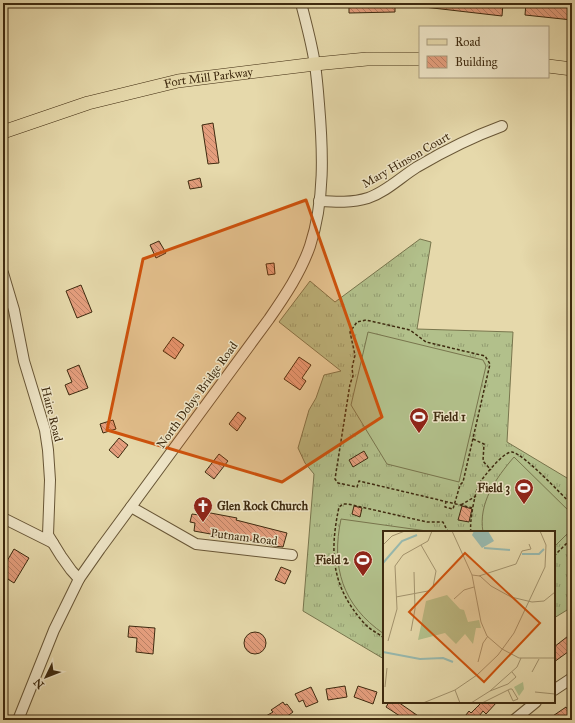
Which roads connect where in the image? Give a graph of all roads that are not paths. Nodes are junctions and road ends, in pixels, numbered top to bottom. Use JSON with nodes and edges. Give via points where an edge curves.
{"nodes":[{"id":1,"x":301,"y":3,"type":"edge"},
{"id":2,"x":419,"y":59,"type":"edge"},
{"id":3,"x":315,"y":64,"type":"junction"},
{"id":4,"x":549,"y":66,"type":"edge"},
{"id":5,"x":572,"y":68,"type":"edge"},
{"id":6,"x":502,"y":126,"type":"dead end"},
{"id":7,"x":3,"y":132,"type":"edge"},
{"id":8,"x":319,"y":201,"type":"junction"},
{"id":9,"x":3,"y":273,"type":"edge"},
{"id":10,"x":131,"y":507,"type":"junction"},
{"id":11,"x":3,"y":518,"type":"edge"},
{"id":12,"x":53,"y":543,"type":"junction"},
{"id":13,"x":292,"y":555,"type":"dead end"},
{"id":14,"x":79,"y":579,"type":"junction"},
{"id":15,"x":572,"y":678,"type":"edge"},
{"id":16,"x":555,"y":689,"type":"edge"},
{"id":17,"x":534,"y":703,"type":"edge"},
{"id":18,"x":18,"y":720,"type":"edge"},
{"id":19,"x":514,"y":720,"type":"edge"}],
"edges":[{"from":1,"to":3,"type":"street","name":"North Dobys Bridge Road"},
{"from":2,"to":3,"type":"main road","name":"Fort Mill Parkway"},
{"from":3,"to":7,"type":"main road","name":"Fort Mill Parkway","via":[[178,81],[88,103]]},
{"from":3,"to":8,"type":"street","name":"North Dobys Bridge Road","via":[[321,146]]},
{"from":4,"to":5,"type":"main road"},
{"from":6,"to":8,"type":"street","name":"Mary Hinson Court","via":[[467,140],[424,163],[376,195],[355,201]]},
{"from":8,"to":10,"type":"street","name":"North Dobys Bridge Road","via":[[310,245],[289,289]]},
{"from":9,"to":12,"type":"street","name":"Haire Road","via":[[14,310],[24,361],[45,430],[50,480],[48,535]]},
{"from":10,"to":13,"type":"street","name":"Putnam Road","via":[[196,544]]},
{"from":10,"to":14,"type":"street","name":"North Dobys Bridge Road"},
{"from":11,"to":12,"type":"street"},
{"from":12,"to":14,"type":"street","name":"Haire Road"},
{"from":14,"to":18,"type":"street","name":"North Dobys Bridge Road","via":[[54,630]]},
{"from":15,"to":16,"type":"street"},
{"from":17,"to":19,"type":"street"}]}
